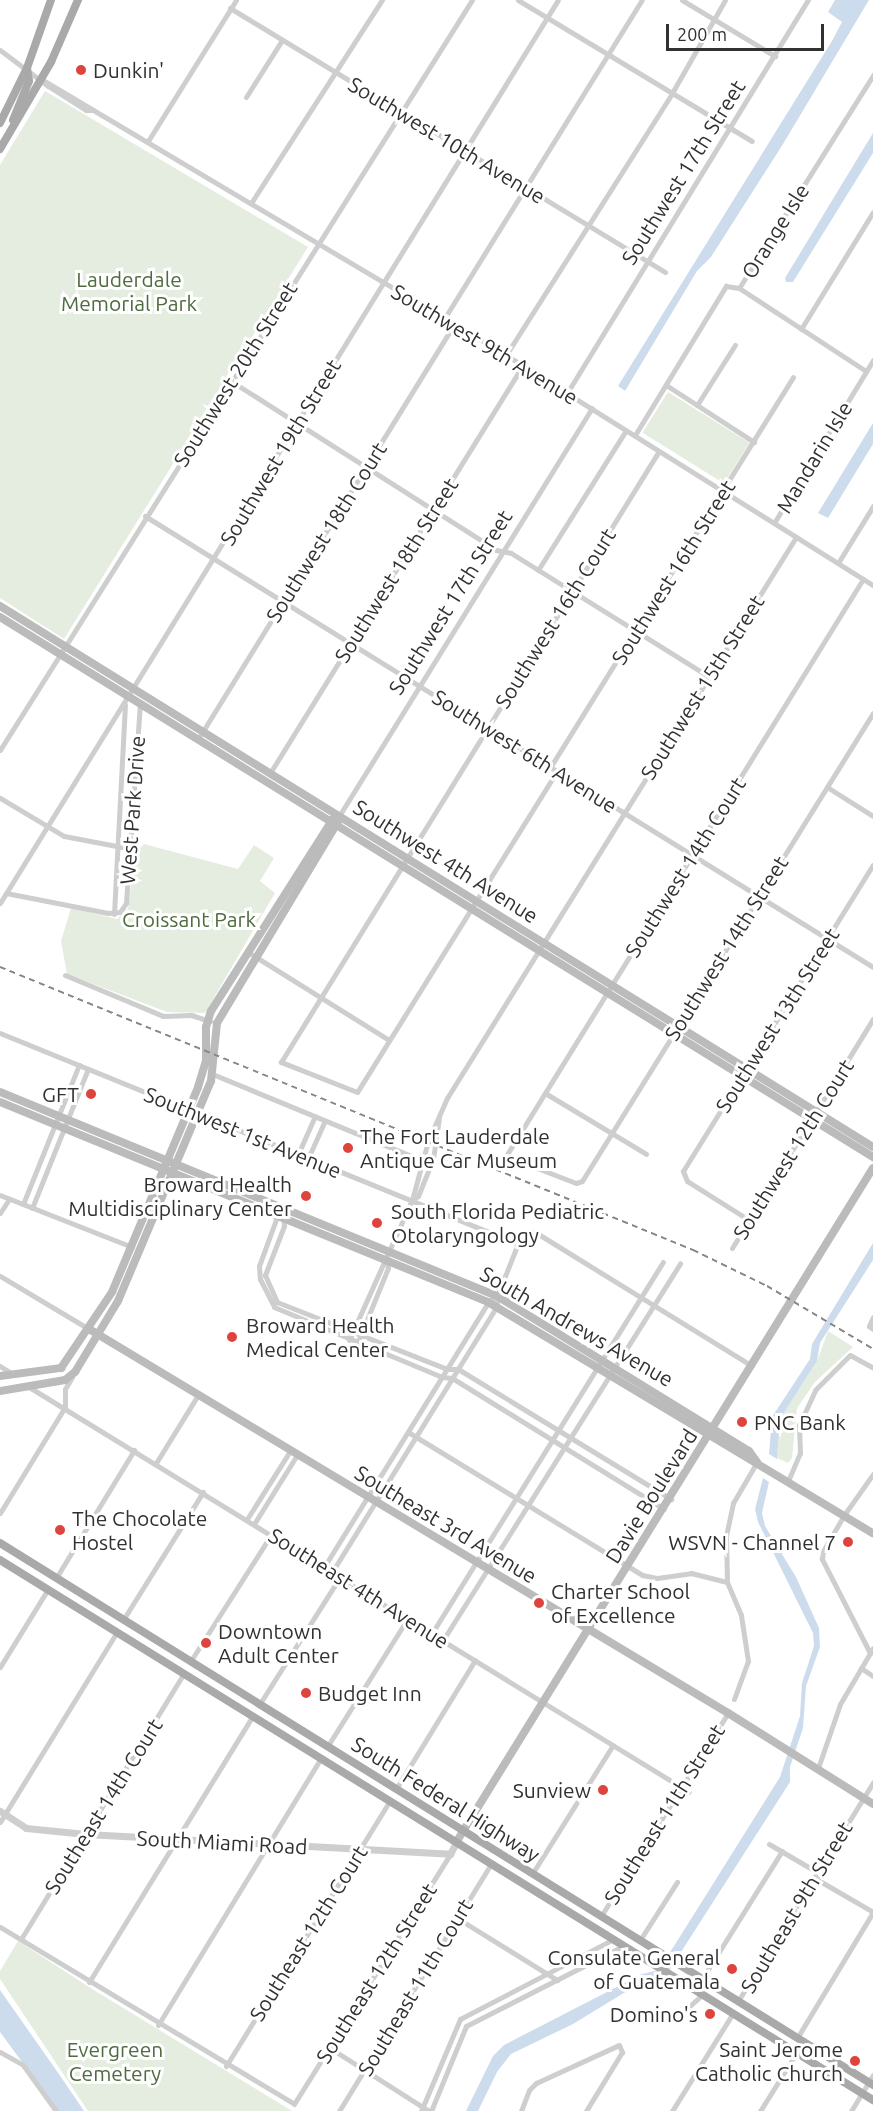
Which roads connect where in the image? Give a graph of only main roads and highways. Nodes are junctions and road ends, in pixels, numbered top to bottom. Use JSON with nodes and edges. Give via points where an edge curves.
{"nodes":[{"id":1,"x":51,"y":0,"type":"edge"},
{"id":2,"x":76,"y":3,"type":"edge"},
{"id":3,"x":27,"y":68,"type":"junction"},
{"id":4,"x":0,"y":123,"type":"edge"},
{"id":5,"x":12,"y":127,"type":"junction"},
{"id":6,"x":0,"y":149,"type":"edge"},
{"id":7,"x":0,"y":606,"type":"edge"},
{"id":8,"x":0,"y":616,"type":"edge"},
{"id":9,"x":63,"y":650,"type":"junction"},
{"id":10,"x":201,"y":735,"type":"junction"},
{"id":11,"x":339,"y":816,"type":"junction"},
{"id":12,"x":329,"y":821,"type":"junction"},
{"id":13,"x":338,"y":826,"type":"junction"},
{"id":14,"x":745,"y":1073,"type":"junction"},
{"id":15,"x":0,"y":1092,"type":"edge"},
{"id":16,"x":0,"y":1102,"type":"edge"},
{"id":17,"x":814,"y":1115,"type":"junction"},
{"id":18,"x":873,"y":1147,"type":"edge"},
{"id":19,"x":873,"y":1157,"type":"edge"},
{"id":20,"x":167,"y":1160,"type":"junction"},
{"id":21,"x":178,"y":1165,"type":"junction"},
{"id":22,"x":873,"y":1168,"type":"edge"},
{"id":23,"x":164,"y":1169,"type":"junction"},
{"id":24,"x":174,"y":1173,"type":"junction"},
{"id":25,"x":88,"y":1329,"type":"junction"},
{"id":26,"x":97,"y":1334,"type":"junction"},
{"id":27,"x":0,"y":1376,"type":"edge"},
{"id":28,"x":0,"y":1391,"type":"edge"},
{"id":29,"x":714,"y":1429,"type":"junction"},
{"id":30,"x":709,"y":1437,"type":"junction"},
{"id":31,"x":757,"y":1462,"type":"junction"},
{"id":32,"x":873,"y":1533,"type":"edge"},
{"id":33,"x":0,"y":1543,"type":"edge"},
{"id":34,"x":0,"y":1560,"type":"edge"},
{"id":35,"x":122,"y":1621,"type":"junction"},
{"id":36,"x":100,"y":1622,"type":"junction"},
{"id":37,"x":132,"y":1627,"type":"junction"},
{"id":38,"x":590,"y":1629,"type":"junction"},
{"id":39,"x":117,"y":1632,"type":"junction"},
{"id":40,"x":327,"y":1747,"type":"junction"},
{"id":41,"x":308,"y":1749,"type":"junction"},
{"id":42,"x":343,"y":1756,"type":"junction"},
{"id":43,"x":321,"y":1757,"type":"junction"},
{"id":44,"x":873,"y":1804,"type":"edge"},
{"id":45,"x":464,"y":1831,"type":"junction"},
{"id":46,"x":457,"y":1842,"type":"junction"},
{"id":47,"x":601,"y":1916,"type":"junction"},
{"id":48,"x":581,"y":1918,"type":"junction"},
{"id":49,"x":615,"y":1939,"type":"junction"},
{"id":50,"x":640,"y":1941,"type":"junction"},
{"id":51,"x":738,"y":2001,"type":"junction"},
{"id":52,"x":716,"y":2002,"type":"junction"},
{"id":53,"x":754,"y":2011,"type":"junction"},
{"id":54,"x":733,"y":2013,"type":"junction"},
{"id":55,"x":872,"y":2081,"type":"edge"},
{"id":56,"x":873,"y":2100,"type":"edge"}],
"edges":[{"from":1,"to":3,"type":"main road"},
{"from":2,"to":5,"type":"main road","via":[[41,79]]},
{"from":3,"to":4,"type":"main road"},
{"from":3,"to":5,"type":"main road","via":[[29,81],[13,114]]},
{"from":5,"to":6,"type":"main road"},
{"from":7,"to":9,"type":"main road","name":"Southwest 4th Avenue"},
{"from":8,"to":9,"type":"main road","name":"Southwest 4th Avenue"},
{"from":9,"to":10,"type":"main road","name":"Southwest 4th Avenue","via":[[134,689]]},
{"from":9,"to":10,"type":"main road","name":"Southwest 4th Avenue","via":[[127,699]]},
{"from":10,"to":11,"type":"main road","name":"Southwest 4th Avenue"},
{"from":10,"to":12,"type":"main road","name":"Southwest 4th Avenue"},
{"from":11,"to":12,"type":"main road"},
{"from":11,"to":13,"type":"main road","name":"Southwest 17th Street"},
{"from":11,"to":14,"type":"main road","name":"Southwest 4th Avenue","via":[[678,1025]]},
{"from":12,"to":13,"type":"main road","name":"Southwest 4th Avenue"},
{"from":12,"to":20,"type":"main road","via":[[208,1020],[203,1071]]},
{"from":13,"to":14,"type":"main road","name":"Southwest 4th Avenue","via":[[673,1034]]},
{"from":13,"to":21,"type":"main road","name":"Southwest 17th Street","via":[[217,1023],[213,1073]]},
{"from":14,"to":17,"type":"main road","name":"Southwest 4th Avenue"},
{"from":15,"to":20,"type":"main road","name":"South Andrews Avenue"},
{"from":16,"to":23,"type":"main road","name":"South Andrews Avenue"},
{"from":17,"to":18,"type":"main road","name":"Southwest 4th Avenue"},
{"from":17,"to":19,"type":"main road","name":"Southwest 4th Avenue"},
{"from":20,"to":21,"type":"main road","name":"South Andrews Avenue"},
{"from":20,"to":23,"type":"main road"},
{"from":21,"to":24,"type":"main road","name":"Southwest 17th Street"},
{"from":21,"to":29,"type":"main road","name":"South Andrews Avenue","via":[[497,1296]]},
{"from":22,"to":29,"type":"main road","name":"Davie Boulevard"},
{"from":23,"to":24,"type":"main road","name":"South Andrews Avenue"},
{"from":23,"to":25,"type":"main road","via":[[112,1292]]},
{"from":24,"to":26,"type":"main road","name":"Southwest 17th Street","via":[[127,1285]]},
{"from":24,"to":30,"type":"main road","name":"South Andrews Avenue","via":[[497,1306]]},
{"from":25,"to":26,"type":"main road","name":"Southeast 3rd Avenue"},
{"from":25,"to":27,"type":"main road","via":[[61,1368]]},
{"from":26,"to":28,"type":"main road","name":"Southwest 17th Street","via":[[75,1372],[59,1383]]},
{"from":26,"to":38,"type":"main road","name":"Southeast 3rd Avenue"},
{"from":29,"to":30,"type":"main road","name":"Davie Boulevard"},
{"from":29,"to":31,"type":"main road","name":"South Andrews Avenue","via":[[750,1451]]},
{"from":30,"to":31,"type":"main road","name":"South Andrews Avenue"},
{"from":30,"to":38,"type":"main road","name":"Davie Boulevard"},
{"from":31,"to":32,"type":"main road","name":"South Andrews Avenue"},
{"from":33,"to":35,"type":"main road","name":"South Federal Highway"},
{"from":34,"to":36,"type":"main road","name":"South Federal Highway"},
{"from":35,"to":36,"type":"main road"},
{"from":35,"to":37,"type":"main road","name":"South Federal Highway"},
{"from":36,"to":39,"type":"main road","name":"South Federal Highway"},
{"from":37,"to":39,"type":"main road"},
{"from":37,"to":40,"type":"main road","name":"South Federal Highway"},
{"from":38,"to":44,"type":"main road","name":"Southeast 3rd Avenue"},
{"from":38,"to":45,"type":"main road","name":"Davie Boulevard"},
{"from":39,"to":41,"type":"main road","name":"South Federal Highway"},
{"from":40,"to":41,"type":"main road"},
{"from":40,"to":42,"type":"main road","name":"South Federal Highway"},
{"from":41,"to":43,"type":"main road","name":"South Federal Highway"},
{"from":42,"to":43,"type":"main road"},
{"from":42,"to":45,"type":"main road","name":"South Federal Highway"},
{"from":43,"to":46,"type":"main road","name":"South Federal Highway"},
{"from":45,"to":46,"type":"main road","name":"Davie Boulevard"},
{"from":45,"to":47,"type":"main road","name":"South Federal Highway"},
{"from":46,"to":48,"type":"main road","name":"South Federal Highway"},
{"from":47,"to":48,"type":"main road"},
{"from":47,"to":50,"type":"main road","name":"South Federal Highway"},
{"from":48,"to":49,"type":"main road"},
{"from":49,"to":50,"type":"main road"},
{"from":49,"to":52,"type":"main road"},
{"from":50,"to":51,"type":"main road","name":"South Federal Highway"},
{"from":51,"to":52,"type":"main road"},
{"from":51,"to":53,"type":"main road","name":"South Federal Highway"},
{"from":52,"to":54,"type":"main road"},
{"from":53,"to":54,"type":"main road"},
{"from":53,"to":55,"type":"main road","name":"South Federal Highway"},
{"from":54,"to":56,"type":"main road"}]}
